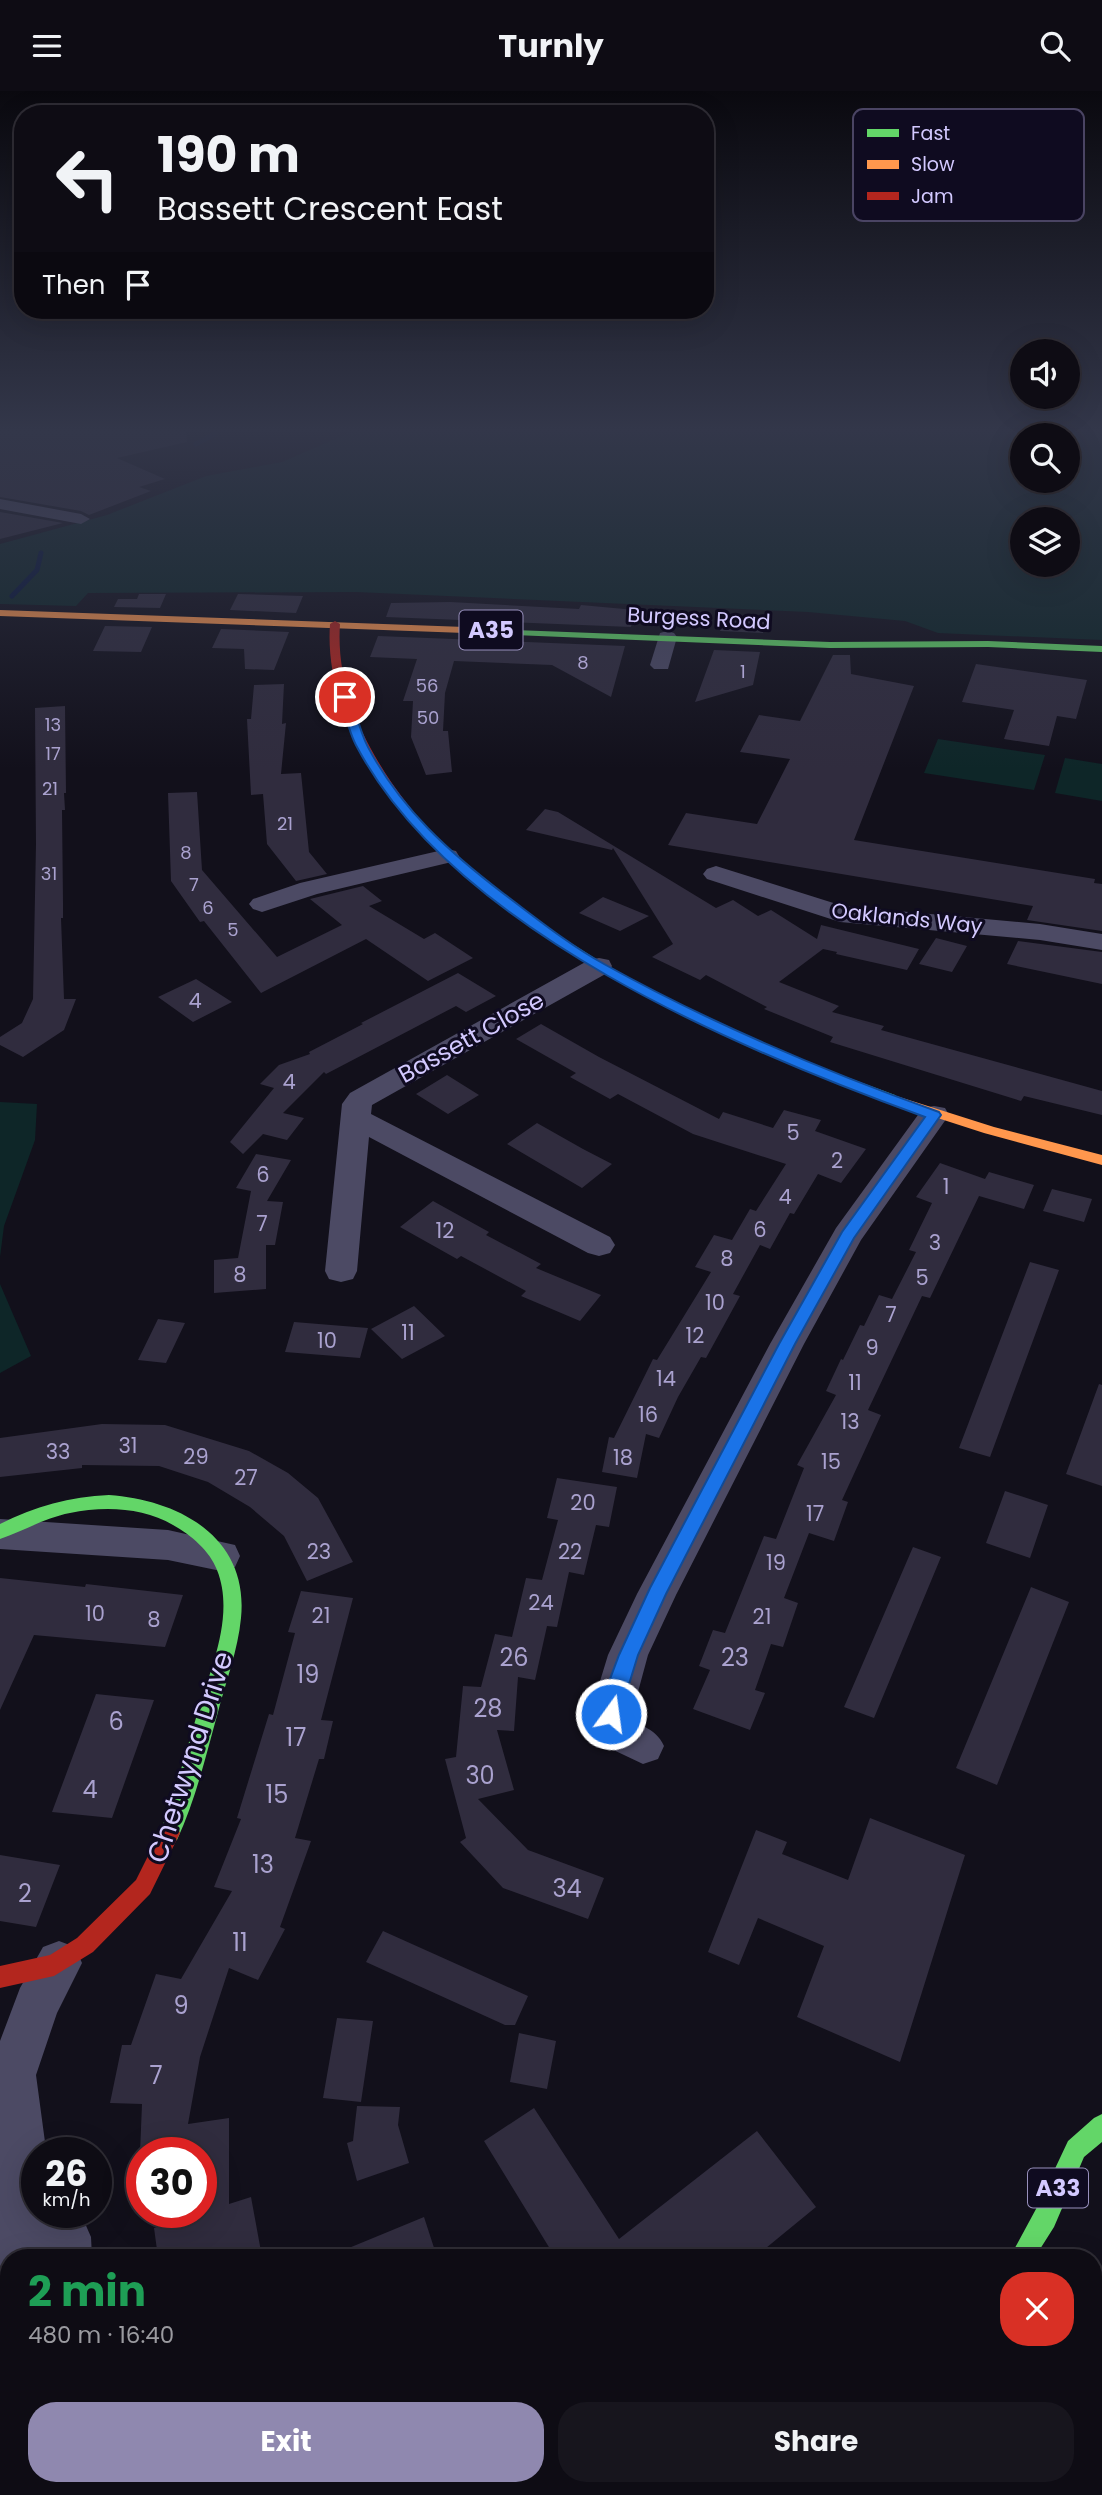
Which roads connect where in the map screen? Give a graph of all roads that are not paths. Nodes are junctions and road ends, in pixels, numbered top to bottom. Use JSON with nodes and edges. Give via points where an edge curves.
{"nodes":[{"id":1,"x":0,"y":613,"type":"edge"},
{"id":2,"x":335,"y":624,"type":"junction"},
{"id":3,"x":667,"y":637,"type":"junction"},
{"id":4,"x":1102,"y":649,"type":"edge"},
{"id":5,"x":661,"y":665,"type":"dead end"},
{"id":6,"x":447,"y":856,"type":"junction"},
{"id":7,"x":716,"y":874,"type":"dead end"},
{"id":8,"x":264,"y":907,"type":"dead end"},
{"id":9,"x":1102,"y":942,"type":"edge"},
{"id":10,"x":599,"y":966,"type":"junction"},
{"id":11,"x":934,"y":1115,"type":"junction"},
{"id":12,"x":356,"y":1118,"type":"junction"},
{"id":13,"x":1102,"y":1160,"type":"edge"},
{"id":14,"x":599,"y":1245,"type":"dead end"},
{"id":15,"x":341,"y":1271,"type":"dead end"},
{"id":16,"x":0,"y":1533,"type":"edge"},
{"id":17,"x":221,"y":1556,"type":"joint"},
{"id":18,"x":643,"y":1746,"type":"dead end"},
{"id":19,"x":60,"y":1963,"type":"junction"},
{"id":20,"x":0,"y":1977,"type":"edge"},
{"id":21,"x":6,"y":2067,"type":"edge"},
{"id":22,"x":1102,"y":2126,"type":"edge"},
{"id":23,"x":23,"y":2137,"type":"edge"},
{"id":24,"x":21,"y":2228,"type":"edge"},
{"id":25,"x":61,"y":2228,"type":"edge"},
{"id":26,"x":19,"y":2249,"type":"edge"},
{"id":27,"x":66,"y":2249,"type":"edge"},
{"id":28,"x":1027,"y":2249,"type":"edge"}],
"edges":[{"from":1,"to":2,"type":"street","name":"Burgess Road","number":"A35"},
{"from":2,"to":3,"type":"street","name":"Burgess Road","number":"A35"},
{"from":2,"to":6,"type":"street","via":[[338,673],[361,746],[401,805]]},
{"from":3,"to":4,"type":"street","name":"Burgess Road","number":"A35","via":[[830,645],[956,643]]},
{"from":3,"to":5,"type":"street"},
{"from":6,"to":8,"type":"street","via":[[309,888]]},
{"from":6,"to":10,"type":"street","via":[[507,905]]},
{"from":7,"to":9,"type":"street","name":"Oaklands Way","via":[[840,914]]},
{"from":10,"to":11,"type":"street","via":[[753,1043]]},
{"from":10,"to":12,"type":"street","name":"Bassett Close","via":[[366,1094],[357,1104]]},
{"from":11,"to":13,"type":"street"},
{"from":11,"to":18,"type":"street","via":[[847,1235],[640,1630],[611,1714],[621,1733]]},
{"from":12,"to":14,"type":"street"},
{"from":12,"to":15,"type":"street","name":"Bassett Close"},
{"from":16,"to":17,"type":"street","name":"Chetwynd Drive","via":[[168,1545]]},
{"from":17,"to":19,"type":"street","name":"Chetwynd Drive","via":[[234,1600],[232,1626],[161,1857],[142,1888],[84,1947]]},
{"from":19,"to":20,"type":"street","name":"Chetwynd Drive"},
{"from":19,"to":21,"type":"street","name":"Chetwynd Drive"},
{"from":21,"to":23,"type":"street","name":"Chetwynd Drive"},
{"from":22,"to":28,"type":"street","number":"A33","via":[[1076,2149]]},
{"from":24,"to":26,"type":"street","name":"Chetwynd Drive"},
{"from":25,"to":27,"type":"street"}]}
